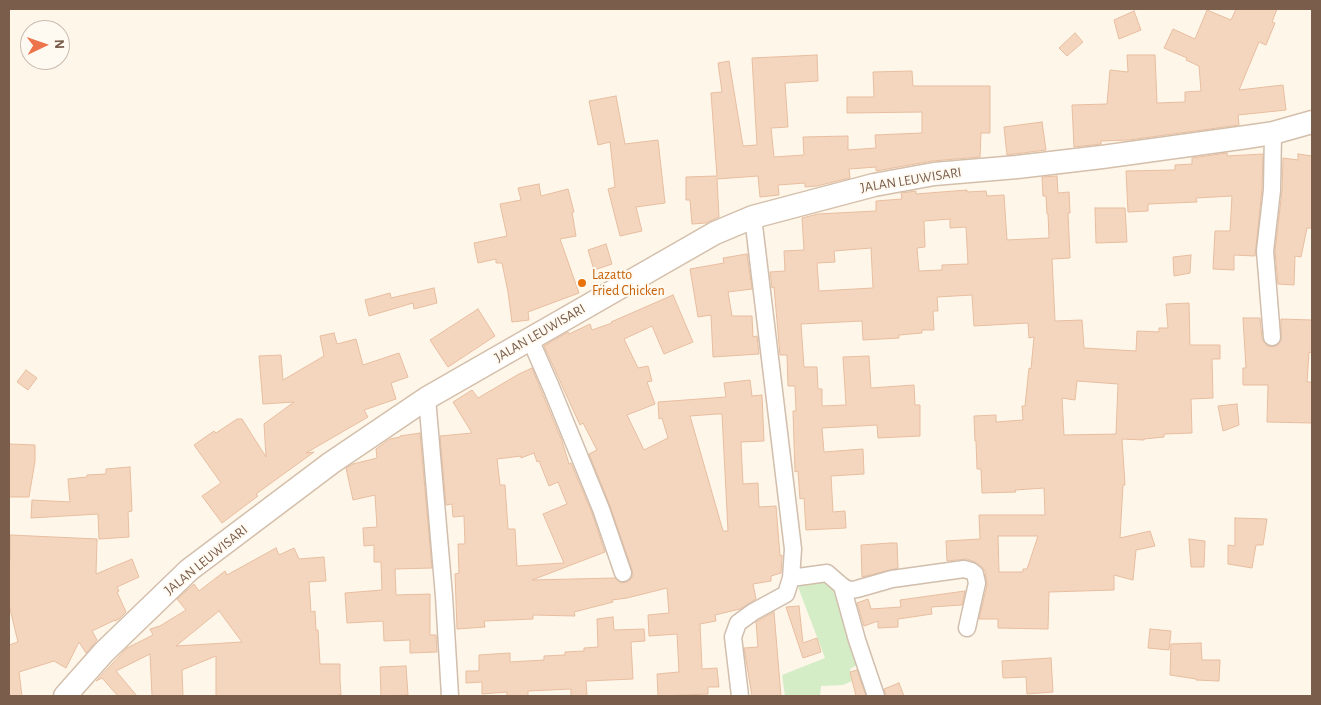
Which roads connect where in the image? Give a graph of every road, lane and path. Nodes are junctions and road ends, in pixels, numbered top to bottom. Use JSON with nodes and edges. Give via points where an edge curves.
{"nodes":[{"id":1,"x":1312,"y":122,"type":"edge"},
{"id":2,"x":1273,"y":133,"type":"junction"},
{"id":3,"x":753,"y":217,"type":"junction"},
{"id":4,"x":1272,"y":337,"type":"dead end"},
{"id":5,"x":530,"y":339,"type":"junction"},
{"id":6,"x":427,"y":398,"type":"junction"},
{"id":7,"x":623,"y":573,"type":"dead end"},
{"id":8,"x":791,"y":578,"type":"junction"},
{"id":9,"x":842,"y":586,"type":"junction"},
{"id":10,"x":967,"y":628,"type":"dead end"},
{"id":11,"x":65,"y":696,"type":"edge"},
{"id":12,"x":450,"y":696,"type":"edge"},
{"id":13,"x":740,"y":696,"type":"edge"},
{"id":14,"x":876,"y":696,"type":"edge"}],
"edges":[{"from":1,"to":2,"type":"main road","name":"JALAN LEUWISARI"},
{"from":2,"to":3,"type":"main road","name":"JALAN LEUWISARI","via":[[1102,157],[934,174],[874,185]]},
{"from":2,"to":4,"type":"street","via":[[1272,190],[1265,251]]},
{"from":3,"to":5,"type":"main road","name":"JALAN LEUWISARI","via":[[715,233]]},
{"from":3,"to":8,"type":"street","via":[[793,549]]},
{"from":5,"to":6,"type":"main road","name":"JALAN LEUWISARI"},
{"from":5,"to":7,"type":"street","via":[[601,509]]},
{"from":6,"to":11,"type":"main road","name":"JALAN LEUWISARI","via":[[331,463],[189,570],[104,652]]},
{"from":6,"to":12,"type":"street"},
{"from":8,"to":9,"type":"street","via":[[827,573]]},
{"from":8,"to":13,"type":"street","via":[[786,594],[738,623],[734,638]]},
{"from":9,"to":10,"type":"street","via":[[857,590],[892,578],[964,569],[971,571],[977,583]]},
{"from":9,"to":14,"type":"street"}]}
